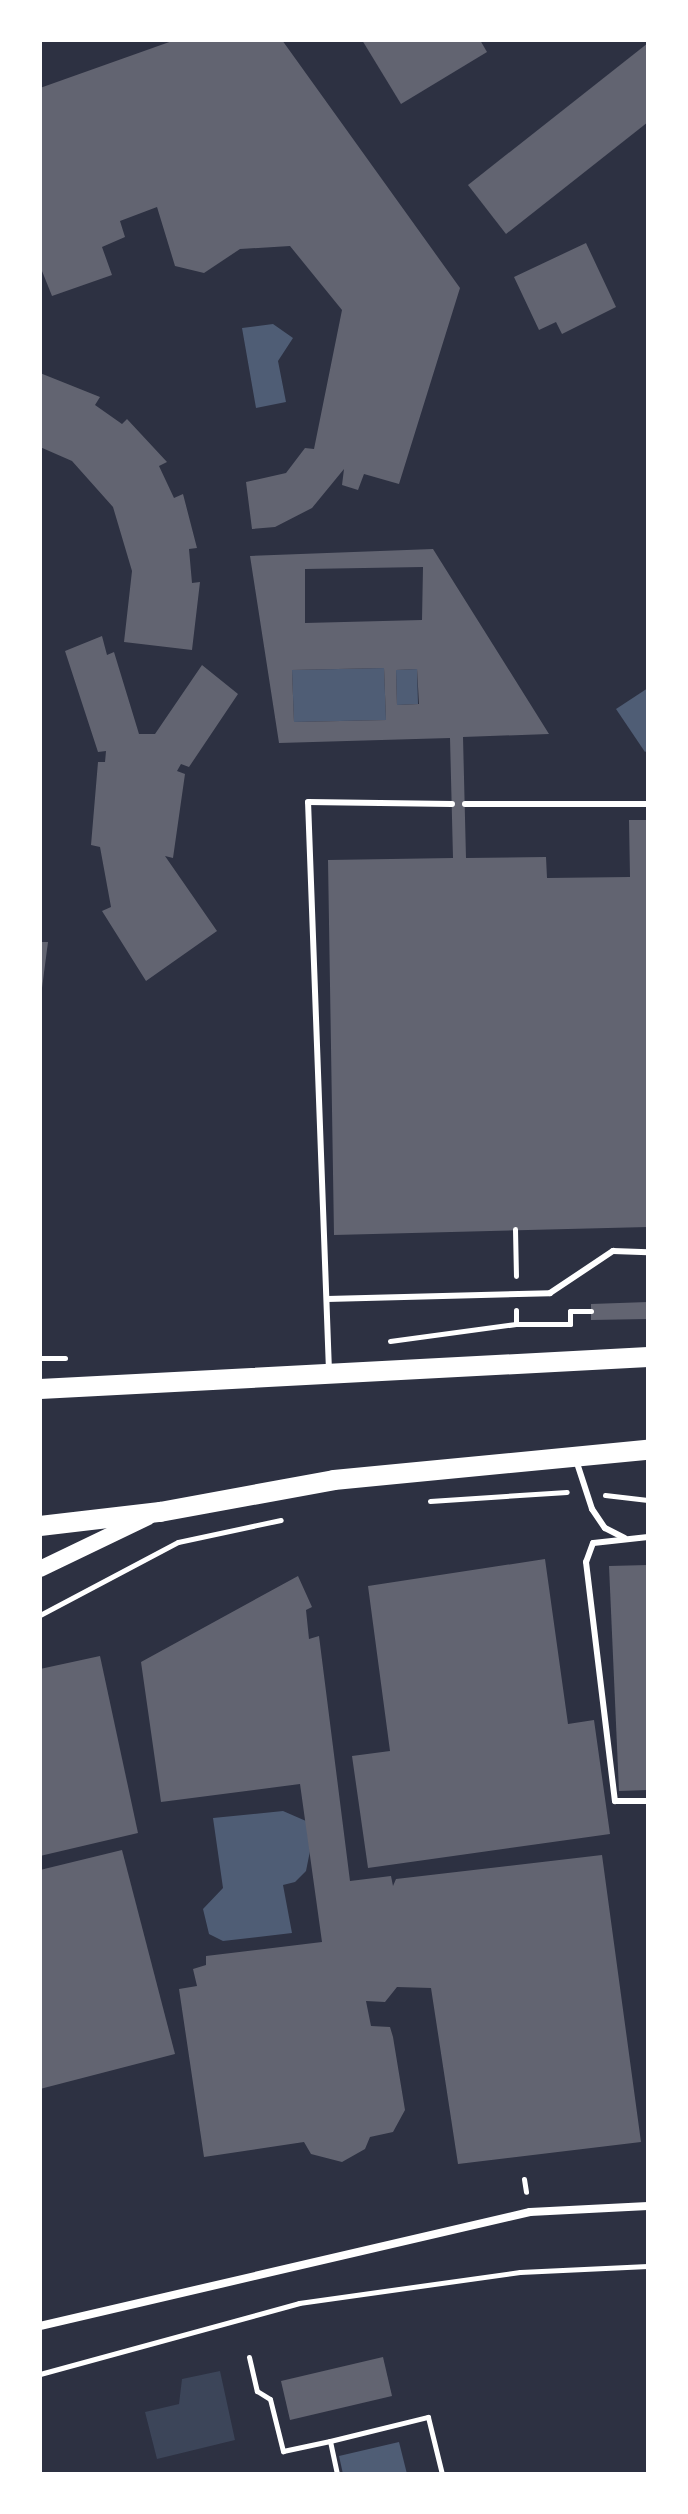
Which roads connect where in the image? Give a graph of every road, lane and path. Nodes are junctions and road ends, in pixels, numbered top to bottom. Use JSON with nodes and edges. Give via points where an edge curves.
{"nodes":[{"id":1,"x":452,"y":804,"type":"dead end"},
{"id":2,"x":465,"y":804,"type":"dead end"},
{"id":3,"x":648,"y":804,"type":"edge"},
{"id":4,"x":648,"y":1252,"type":"edge"},
{"id":5,"x":327,"y":1299,"type":"junction"},
{"id":6,"x":516,"y":1324,"type":"dead end"},
{"id":7,"x":376,"y":1343,"type":"dead end"},
{"id":8,"x":648,"y":1357,"type":"edge"},
{"id":9,"x":329,"y":1374,"type":"junction"},
{"id":10,"x":40,"y":1389,"type":"edge"},
{"id":11,"x":648,"y":1450,"type":"edge"},
{"id":12,"x":574,"y":1454,"type":"junction"},
{"id":13,"x":550,"y":1492,"type":"dead end"},
{"id":14,"x":414,"y":1502,"type":"dead end"},
{"id":15,"x":160,"y":1512,"type":"junction"},
{"id":16,"x":294,"y":1517,"type":"dead end"},
{"id":17,"x":40,"y":1526,"type":"edge"},
{"id":18,"x":648,"y":1537,"type":"edge"},
{"id":19,"x":625,"y":1538,"type":"junction"},
{"id":20,"x":40,"y":1569,"type":"edge"},
{"id":21,"x":40,"y":1615,"type":"edge"},
{"id":22,"x":648,"y":1801,"type":"edge"},
{"id":23,"x":648,"y":2206,"type":"edge"},
{"id":24,"x":648,"y":2266,"type":"edge"},
{"id":25,"x":40,"y":2326,"type":"edge"},
{"id":26,"x":249,"y":2357,"type":"dead end"},
{"id":27,"x":40,"y":2374,"type":"edge"},
{"id":28,"x":330,"y":2441,"type":"junction"},
{"id":29,"x":337,"y":2474,"type":"edge"},
{"id":30,"x":442,"y":2474,"type":"edge"}],
"edges":[{"from":1,"to":5,"type":"lane","via":[[308,802]]},
{"from":2,"to":3,"type":"lane"},
{"from":4,"to":5,"type":"lane","via":[[613,1251],[550,1293]]},
{"from":5,"to":9,"type":"lane"},
{"from":6,"to":7,"type":"path"},
{"from":8,"to":9,"type":"main road"},
{"from":9,"to":10,"type":"main road"},
{"from":11,"to":12,"type":"main road"},
{"from":12,"to":15,"type":"main road","via":[[334,1480]]},
{"from":12,"to":19,"type":"lane","via":[[592,1509],[605,1528]]},
{"from":13,"to":14,"type":"path"},
{"from":15,"to":17,"type":"main road"},
{"from":15,"to":20,"type":"main road"},
{"from":16,"to":21,"type":"path","via":[[178,1542]]},
{"from":18,"to":19,"type":"lane"},
{"from":19,"to":22,"type":"lane","via":[[593,1543],[586,1562],[615,1801]]},
{"from":23,"to":25,"type":"street","via":[[530,2212]]},
{"from":24,"to":27,"type":"path","via":[[520,2272],[326,2298]]},
{"from":26,"to":28,"type":"path","via":[[257,2391],[270,2399],[283,2451]]},
{"from":28,"to":29,"type":"path"},
{"from":28,"to":30,"type":"path","via":[[428,2417]]}]}
